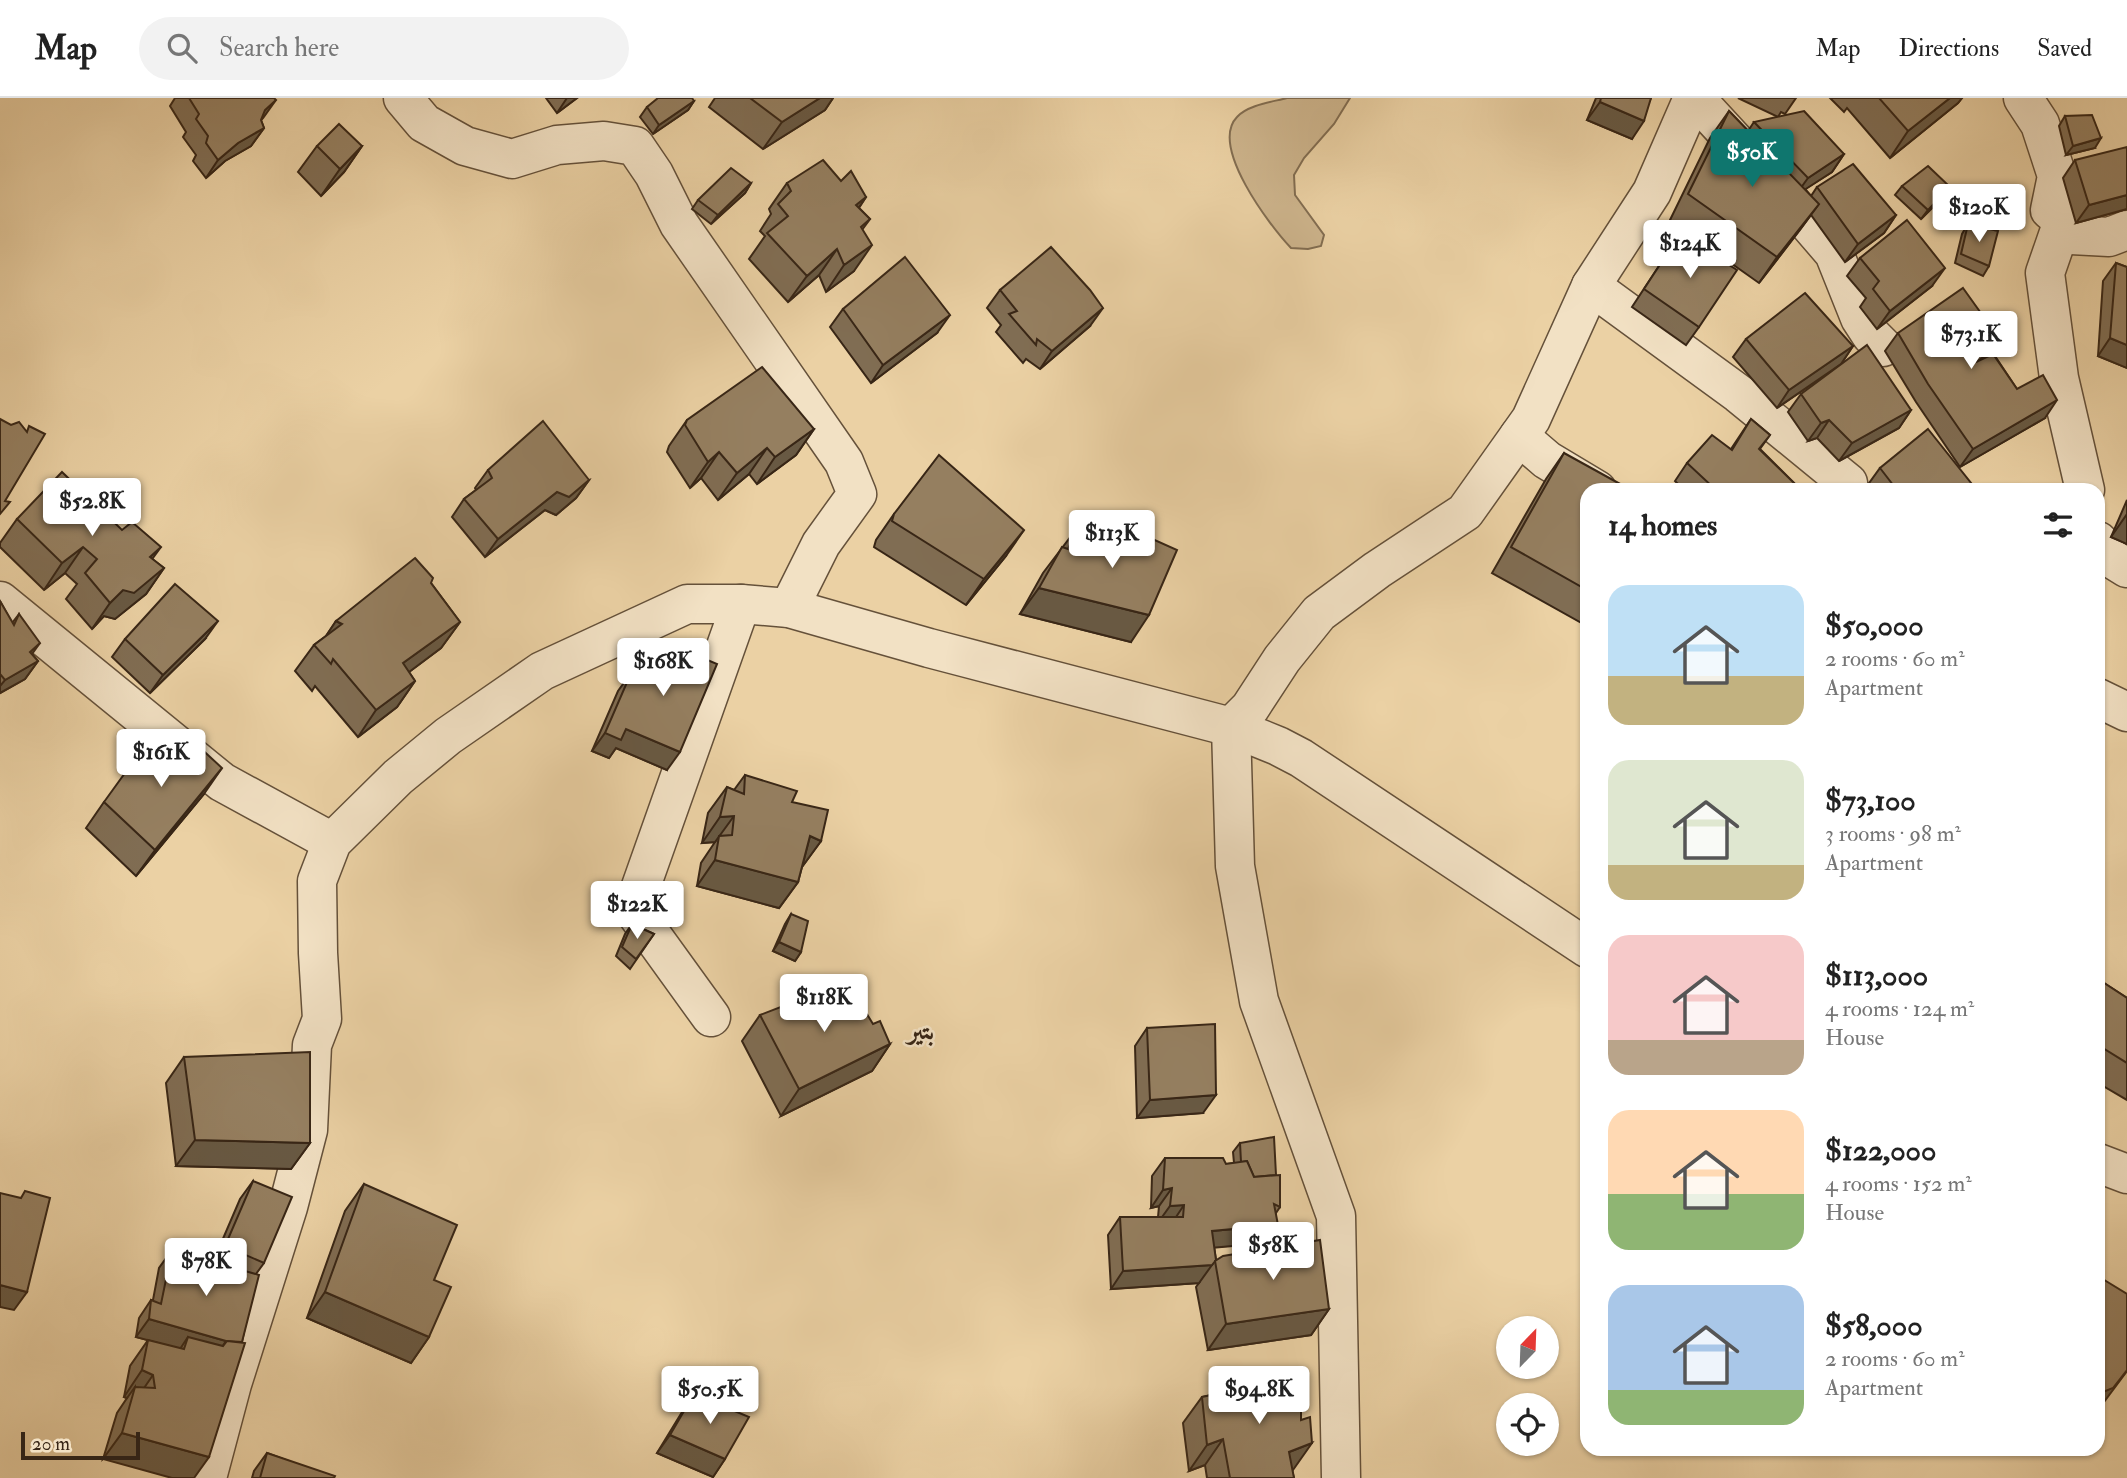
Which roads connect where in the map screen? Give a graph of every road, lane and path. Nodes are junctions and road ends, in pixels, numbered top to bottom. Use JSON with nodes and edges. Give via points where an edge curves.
{"nodes":[{"id":1,"x":403,"y":98,"type":"edge"},
{"id":2,"x":2023,"y":98,"type":"edge"},
{"id":3,"x":1700,"y":105,"type":"edge"},
{"id":4,"x":2063,"y":221,"type":"junction"},
{"id":5,"x":2127,"y":230,"type":"edge"},
{"id":6,"x":1602,"y":294,"type":"junction"},
{"id":7,"x":1883,"y":348,"type":"dead end"},
{"id":8,"x":1533,"y":448,"type":"junction"},
{"id":9,"x":1848,"y":482,"type":"dead end"},
{"id":10,"x":1586,"y":483,"type":"edge"},
{"id":11,"x":2083,"y":483,"type":"edge"},
{"id":12,"x":2105,"y":553,"type":"edge"},
{"id":13,"x":2127,"y":568,"type":"edge"},
{"id":14,"x":0,"y":601,"type":"edge"},
{"id":15,"x":741,"y":604,"type":"junction"},
{"id":16,"x":789,"y":608,"type":"junction"},
{"id":17,"x":2105,"y":701,"type":"edge"},
{"id":18,"x":2127,"y":712,"type":"edge"},
{"id":19,"x":1231,"y":727,"type":"junction"},
{"id":20,"x":332,"y":842,"type":"junction"},
{"id":21,"x":1580,"y":943,"type":"edge"},
{"id":22,"x":711,"y":1017,"type":"dead end"},
{"id":23,"x":2105,"y":1166,"type":"edge"},
{"id":24,"x":2127,"y":1174,"type":"edge"},
{"id":25,"x":207,"y":1478,"type":"edge"},
{"id":26,"x":1341,"y":1478,"type":"edge"}],
"edges":[{"from":1,"to":16,"type":"street","via":[[424,122],[465,146],[512,159],[557,145],[604,141],[635,146],[679,224],[844,462],[857,494],[821,544]]},
{"from":2,"to":4,"type":"street","via":[[2040,124],[2057,176],[2050,210]]},
{"from":3,"to":6,"type":"street"},
{"from":3,"to":7,"type":"street","via":[[1834,253],[1860,318]]},
{"from":4,"to":5,"type":"street","via":[[2071,235],[2109,237]]},
{"from":4,"to":11,"type":"street","via":[[2045,273],[2059,378]]},
{"from":6,"to":8,"type":"street","via":[[1531,419]]},
{"from":6,"to":9,"type":"street","via":[[1740,394]]},
{"from":8,"to":10,"type":"street"},
{"from":8,"to":19,"type":"street","via":[[1465,512],[1319,613],[1250,709]]},
{"from":12,"to":13,"type":"street"},
{"from":14,"to":20,"type":"street","via":[[222,782]]},
{"from":15,"to":16,"type":"street"},
{"from":15,"to":20,"type":"street","via":[[687,604],[542,671],[398,776]]},
{"from":15,"to":22,"type":"street","via":[[633,909]]},
{"from":16,"to":19,"type":"street"},
{"from":17,"to":18,"type":"street"},
{"from":19,"to":21,"type":"street","via":[[1301,758]]},
{"from":19,"to":26,"type":"street","via":[[1235,866],[1258,1001],[1336,1216]]},
{"from":20,"to":25,"type":"street","via":[[317,881],[322,1019],[312,1045],[308,1130]]},
{"from":23,"to":24,"type":"street"}]}
